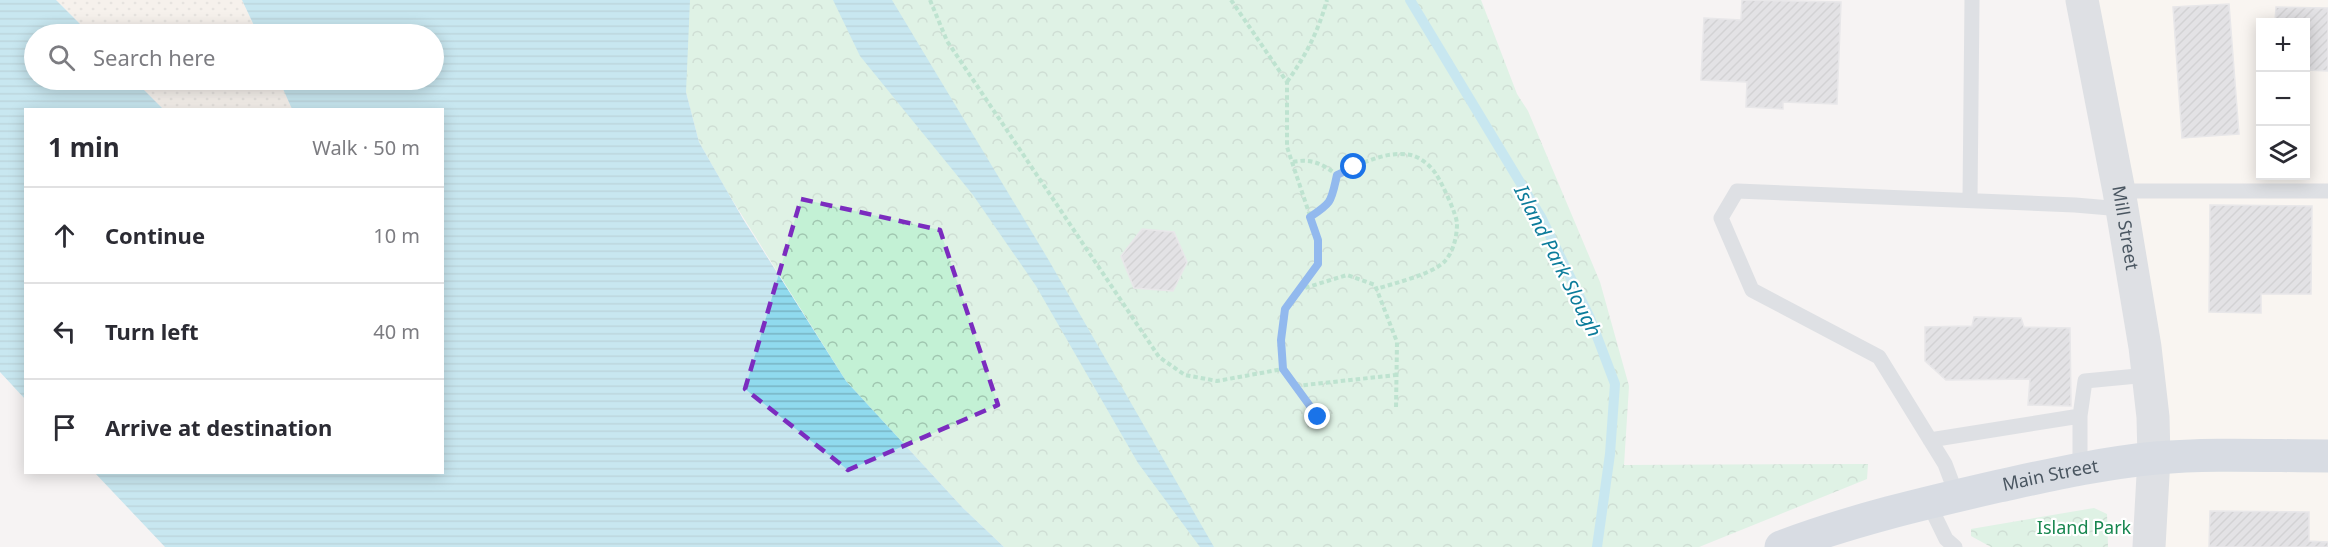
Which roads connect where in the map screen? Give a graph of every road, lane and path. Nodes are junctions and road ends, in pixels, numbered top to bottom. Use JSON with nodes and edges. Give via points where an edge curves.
{"nodes":[{"id":1,"x":930,"y":0,"type":"edge"},
{"id":2,"x":1231,"y":0,"type":"edge"},
{"id":3,"x":1327,"y":0,"type":"edge"},
{"id":4,"x":1972,"y":0,"type":"edge"},
{"id":5,"x":2082,"y":0,"type":"edge"},
{"id":6,"x":1287,"y":82,"type":"junction"},
{"id":7,"x":1293,"y":162,"type":"junction"},
{"id":8,"x":1337,"y":175,"type":"junction"},
{"id":9,"x":2328,"y":191,"type":"edge"},
{"id":10,"x":1970,"y":200,"type":"junction"},
{"id":11,"x":2121,"y":200,"type":"junction"},
{"id":12,"x":1310,"y":217,"type":"junction"},
{"id":13,"x":1376,"y":289,"type":"junction"},
{"id":14,"x":1298,"y":290,"type":"junction"},
{"id":15,"x":1283,"y":369,"type":"junction"},
{"id":16,"x":1396,"y":375,"type":"junction"},
{"id":17,"x":2148,"y":375,"type":"junction"},
{"id":18,"x":1296,"y":386,"type":"junction"},
{"id":19,"x":1396,"y":409,"type":"dead end"},
{"id":20,"x":2080,"y":416,"type":"junction"},
{"id":21,"x":1318,"y":417,"type":"dead end"},
{"id":22,"x":1930,"y":440,"type":"junction"},
{"id":23,"x":2328,"y":456,"type":"edge"},
{"id":24,"x":2154,"y":458,"type":"junction"},
{"id":25,"x":2080,"y":470,"type":"junction"},
{"id":26,"x":1943,"y":499,"type":"junction"},
{"id":27,"x":1781,"y":547,"type":"edge"},
{"id":28,"x":1955,"y":547,"type":"edge"},
{"id":29,"x":2149,"y":547,"type":"edge"}],
"edges":[{"from":1,"to":15,"type":"path","via":[[946,41],[1160,357],[1185,375],[1217,381]]},
{"from":2,"to":6,"type":"path"},
{"from":3,"to":6,"type":"path","via":[[1319,28]]},
{"from":4,"to":10,"type":"lane"},
{"from":5,"to":11,"type":"street","name":"Mill Street"},
{"from":6,"to":7,"type":"path","via":[[1287,147]]},
{"from":7,"to":8,"type":"path","via":[[1315,161]]},
{"from":7,"to":12,"type":"path"},
{"from":8,"to":12,"type":"path","via":[[1329,203]]},
{"from":8,"to":13,"type":"path","via":[[1377,158],[1412,155],[1436,174],[1457,222],[1454,246],[1446,261],[1437,268]]},
{"from":9,"to":11,"type":"lane"},
{"from":10,"to":11,"type":"lane","via":[[2075,205]]},
{"from":10,"to":22,"type":"lane","via":[[1737,191],[1720,218],[1752,290],[1879,357]]},
{"from":11,"to":17,"type":"street","name":"Mill Street"},
{"from":12,"to":14,"type":"path","via":[[1318,240],[1318,264]]},
{"from":13,"to":14,"type":"path","via":[[1347,275]]},
{"from":13,"to":16,"type":"path","via":[[1398,342]]},
{"from":14,"to":15,"type":"path","via":[[1285,309]]},
{"from":15,"to":18,"type":"path"},
{"from":16,"to":18,"type":"path"},
{"from":16,"to":19,"type":"path"},
{"from":17,"to":20,"type":"lane","via":[[2085,381]]},
{"from":17,"to":24,"type":"street","name":"Mill Street"},
{"from":18,"to":21,"type":"path"},
{"from":20,"to":22,"type":"lane"},
{"from":20,"to":25,"type":"lane"},
{"from":22,"to":26,"type":"lane","via":[[1945,464]]},
{"from":23,"to":24,"type":"main road","name":"Main Street"},
{"from":24,"to":25,"type":"main road","name":"Main Street"},
{"from":24,"to":29,"type":"street","name":"Mill Street"},
{"from":25,"to":26,"type":"main road","name":"Main Street"},
{"from":26,"to":27,"type":"main road","name":"Main Street","via":[[1823,531]]},
{"from":26,"to":28,"type":"lane","via":[[1946,539]]}]}
